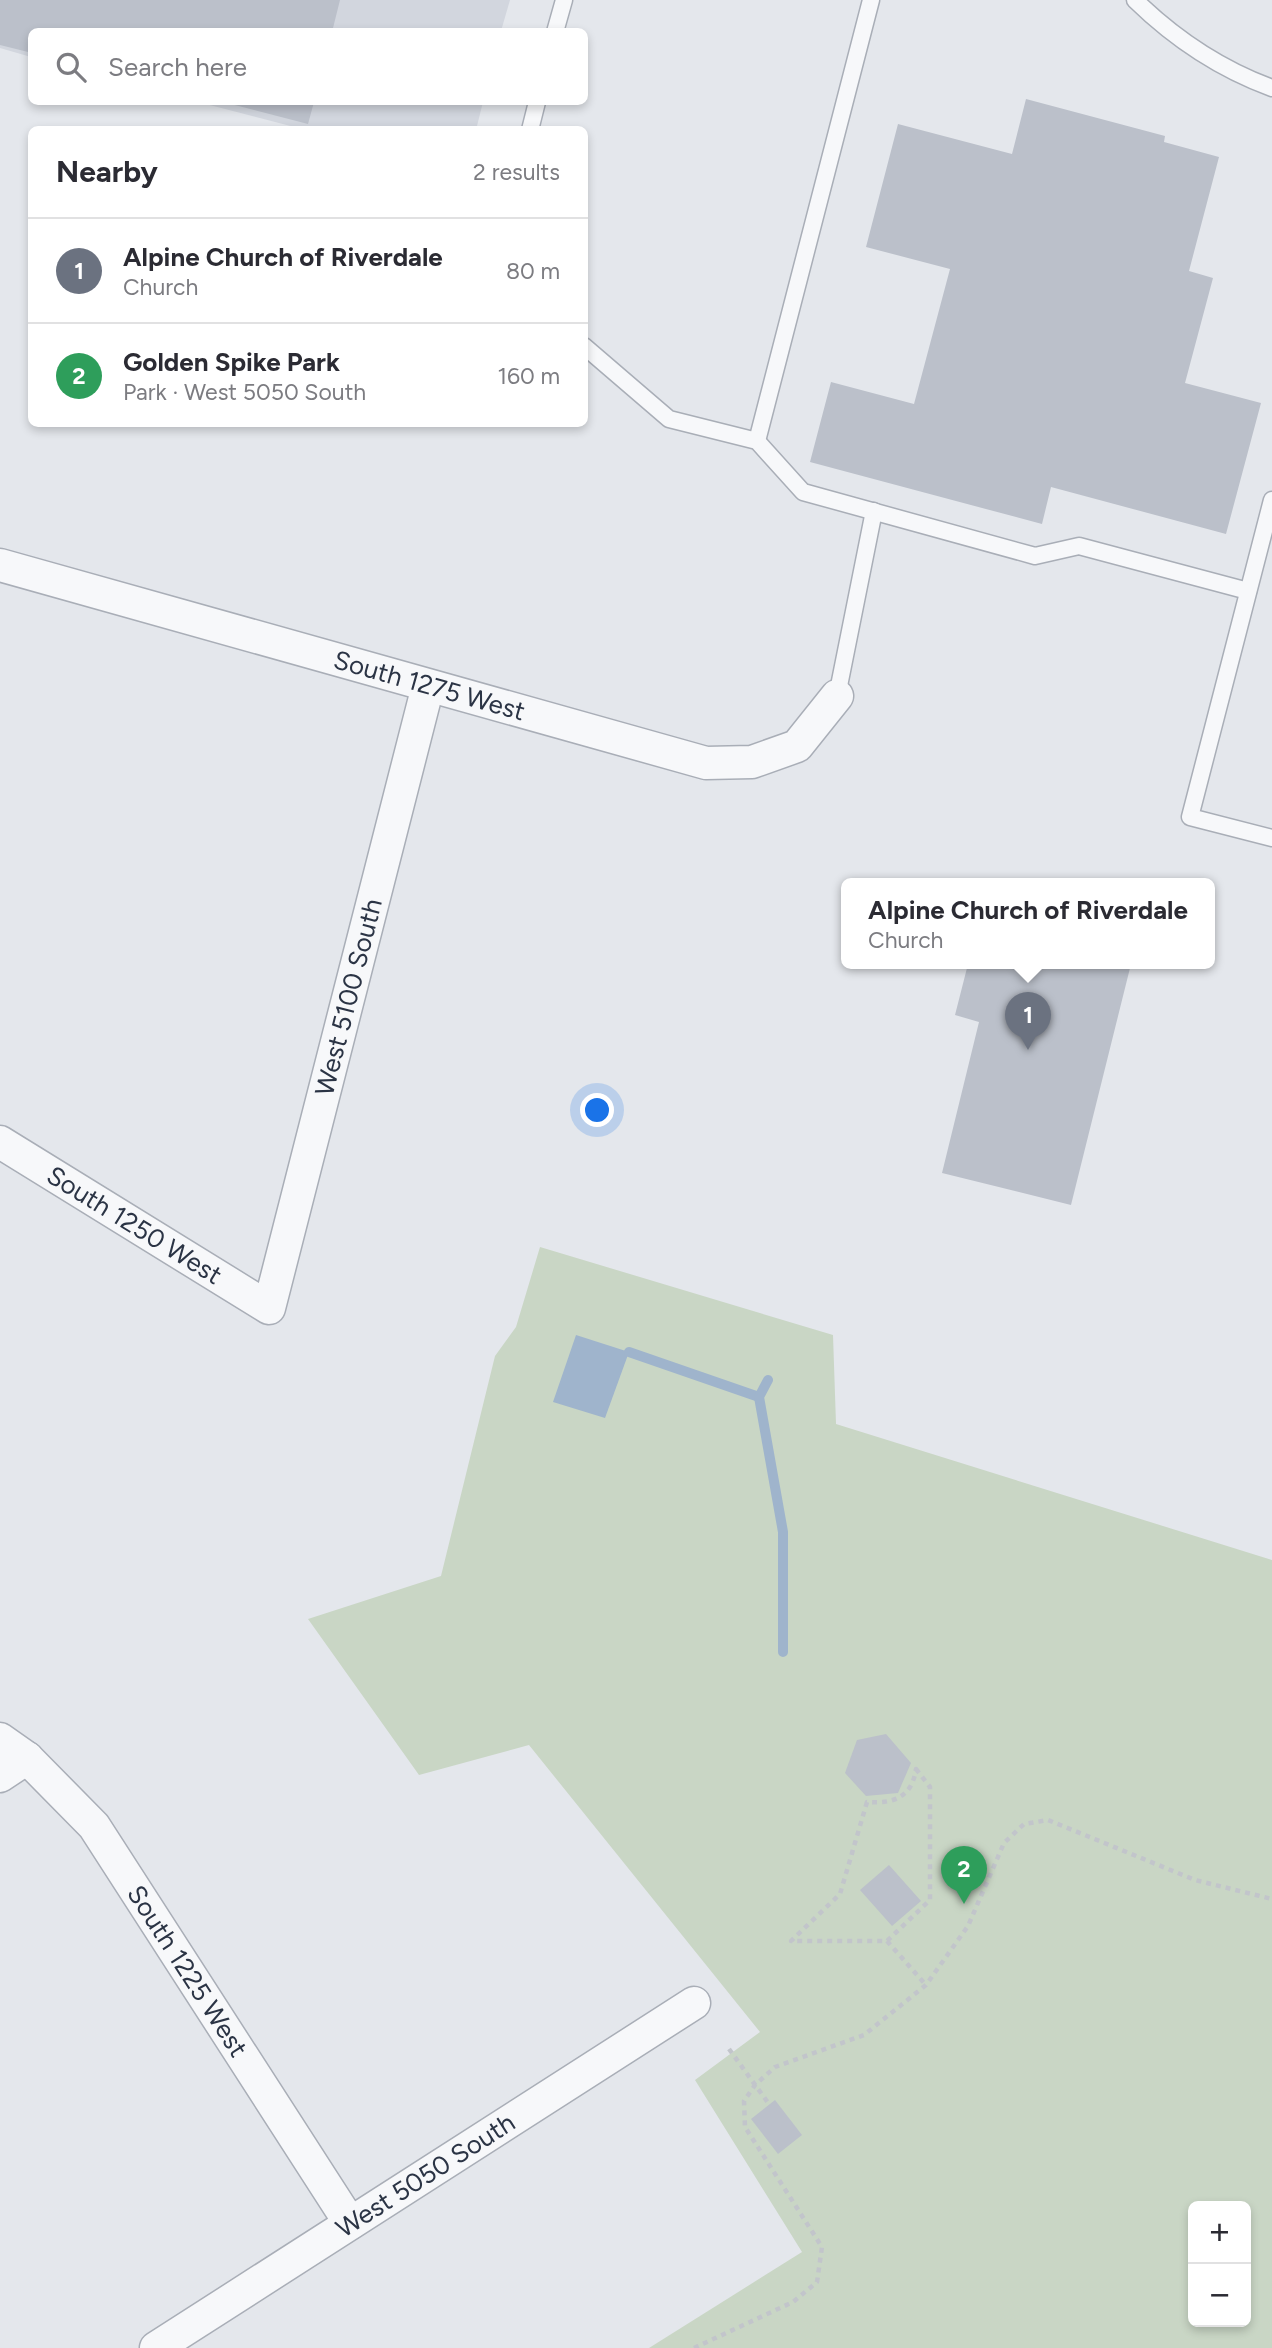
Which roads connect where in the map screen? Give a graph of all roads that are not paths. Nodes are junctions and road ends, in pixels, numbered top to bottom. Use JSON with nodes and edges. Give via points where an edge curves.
{"nodes":[{"id":1,"x":564,"y":0,"type":"edge"},
{"id":2,"x":871,"y":0,"type":"edge"},
{"id":3,"x":1135,"y":0,"type":"edge"},
{"id":4,"x":556,"y":28,"type":"edge"},
{"id":5,"x":1272,"y":88,"type":"edge"},
{"id":6,"x":536,"y":105,"type":"edge"},
{"id":7,"x":531,"y":126,"type":"edge"},
{"id":8,"x":588,"y":349,"type":"edge"},
{"id":9,"x":757,"y":441,"type":"junction"},
{"id":10,"x":1272,"y":500,"type":"edge"},
{"id":11,"x":874,"y":511,"type":"junction"},
{"id":12,"x":0,"y":565,"type":"edge"},
{"id":13,"x":1248,"y":591,"type":"junction"},
{"id":14,"x":428,"y":685,"type":"junction"},
{"id":15,"x":838,"y":696,"type":"joint"},
{"id":16,"x":1272,"y":838,"type":"edge"},
{"id":17,"x":0,"y":1142,"type":"edge"},
{"id":18,"x":269,"y":1308,"type":"joint"},
{"id":19,"x":0,"y":1739,"type":"edge"},
{"id":20,"x":27,"y":1758,"type":"junction"},
{"id":21,"x":0,"y":1776,"type":"edge"},
{"id":22,"x":694,"y":2003,"type":"dead end"},
{"id":23,"x":351,"y":2223,"type":"junction"},
{"id":24,"x":156,"y":2348,"type":"edge"}],
"edges":[{"from":1,"to":4,"type":"lane"},
{"from":2,"to":9,"type":"lane"},
{"from":3,"to":5,"type":"lane","via":[[1163,27],[1232,74]]},
{"from":6,"to":7,"type":"lane"},
{"from":8,"to":9,"type":"lane","via":[[668,419]]},
{"from":9,"to":11,"type":"lane","via":[[803,492]]},
{"from":10,"to":13,"type":"lane"},
{"from":11,"to":13,"type":"lane","via":[[1035,555],[1079,546]]},
{"from":11,"to":15,"type":"lane"},
{"from":12,"to":14,"type":"street","name":"South 1275 West"},
{"from":13,"to":16,"type":"lane","via":[[1190,817]]},
{"from":14,"to":15,"type":"street","name":"South 1275 West","via":[[706,763],[751,762],[797,746]]},
{"from":14,"to":18,"type":"street","name":"West 5100 South"},
{"from":17,"to":18,"type":"street","name":"South 1250 West"},
{"from":19,"to":20,"type":"street","name":"South 1225 West"},
{"from":20,"to":21,"type":"street"},
{"from":20,"to":23,"type":"street","name":"South 1225 West","via":[[94,1826]]},
{"from":22,"to":23,"type":"street","name":"West 5050 South"},
{"from":23,"to":24,"type":"street","name":"West 5050 South"}]}
